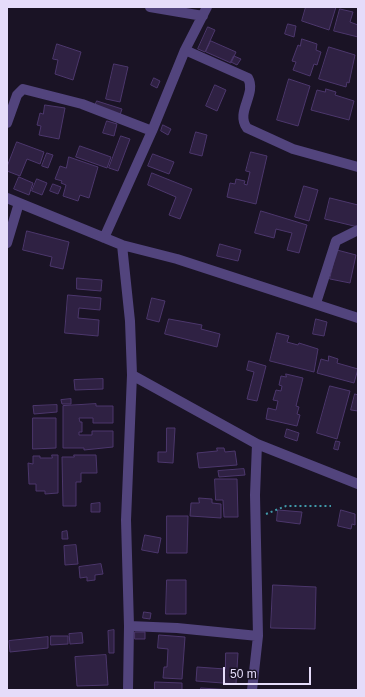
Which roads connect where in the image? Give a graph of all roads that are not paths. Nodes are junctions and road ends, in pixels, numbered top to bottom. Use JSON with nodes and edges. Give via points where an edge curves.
{"nodes":[{"id":1,"x":150,"y":7,"type":"edge"},
{"id":2,"x":205,"y":12,"type":"edge"},
{"id":3,"x":185,"y":50,"type":"junction"},
{"id":4,"x":7,"y":123,"type":"edge"},
{"id":5,"x":152,"y":131,"type":"junction"},
{"id":6,"x":358,"y":167,"type":"edge"},
{"id":7,"x":7,"y":198,"type":"edge"},
{"id":8,"x":18,"y":203,"type":"junction"},
{"id":9,"x":358,"y":230,"type":"edge"},
{"id":10,"x":104,"y":238,"type":"junction"},
{"id":11,"x":7,"y":243,"type":"edge"},
{"id":12,"x":122,"y":245,"type":"junction"},
{"id":13,"x":316,"y":303,"type":"junction"},
{"id":14,"x":358,"y":318,"type":"edge"},
{"id":15,"x":132,"y":375,"type":"junction"},
{"id":16,"x":257,"y":444,"type":"junction"},
{"id":17,"x":358,"y":484,"type":"edge"},
{"id":18,"x":129,"y":626,"type":"junction"},
{"id":19,"x":258,"y":636,"type":"junction"},
{"id":20,"x":128,"y":690,"type":"edge"},
{"id":21,"x":252,"y":690,"type":"edge"}],
"edges":[{"from":1,"to":2,"type":"street"},
{"from":2,"to":3,"type":"street"},
{"from":3,"to":5,"type":"street"},
{"from":3,"to":6,"type":"street","via":[[248,78],[251,86],[242,118],[247,128],[293,149]]},
{"from":4,"to":5,"type":"street","via":[[17,95],[23,89],[82,104]]},
{"from":5,"to":10,"type":"street"},
{"from":7,"to":8,"type":"street"},
{"from":8,"to":10,"type":"street"},
{"from":8,"to":11,"type":"street"},
{"from":9,"to":13,"type":"street","via":[[336,241]]},
{"from":10,"to":12,"type":"street"},
{"from":12,"to":13,"type":"street","via":[[177,259]]},
{"from":12,"to":15,"type":"street","via":[[130,322]]},
{"from":13,"to":14,"type":"street"},
{"from":15,"to":16,"type":"street"},
{"from":15,"to":18,"type":"street","via":[[126,520]]},
{"from":16,"to":17,"type":"street"},
{"from":16,"to":19,"type":"street","via":[[255,473]]},
{"from":18,"to":19,"type":"street"},
{"from":18,"to":20,"type":"street"},
{"from":19,"to":21,"type":"street"}]}
